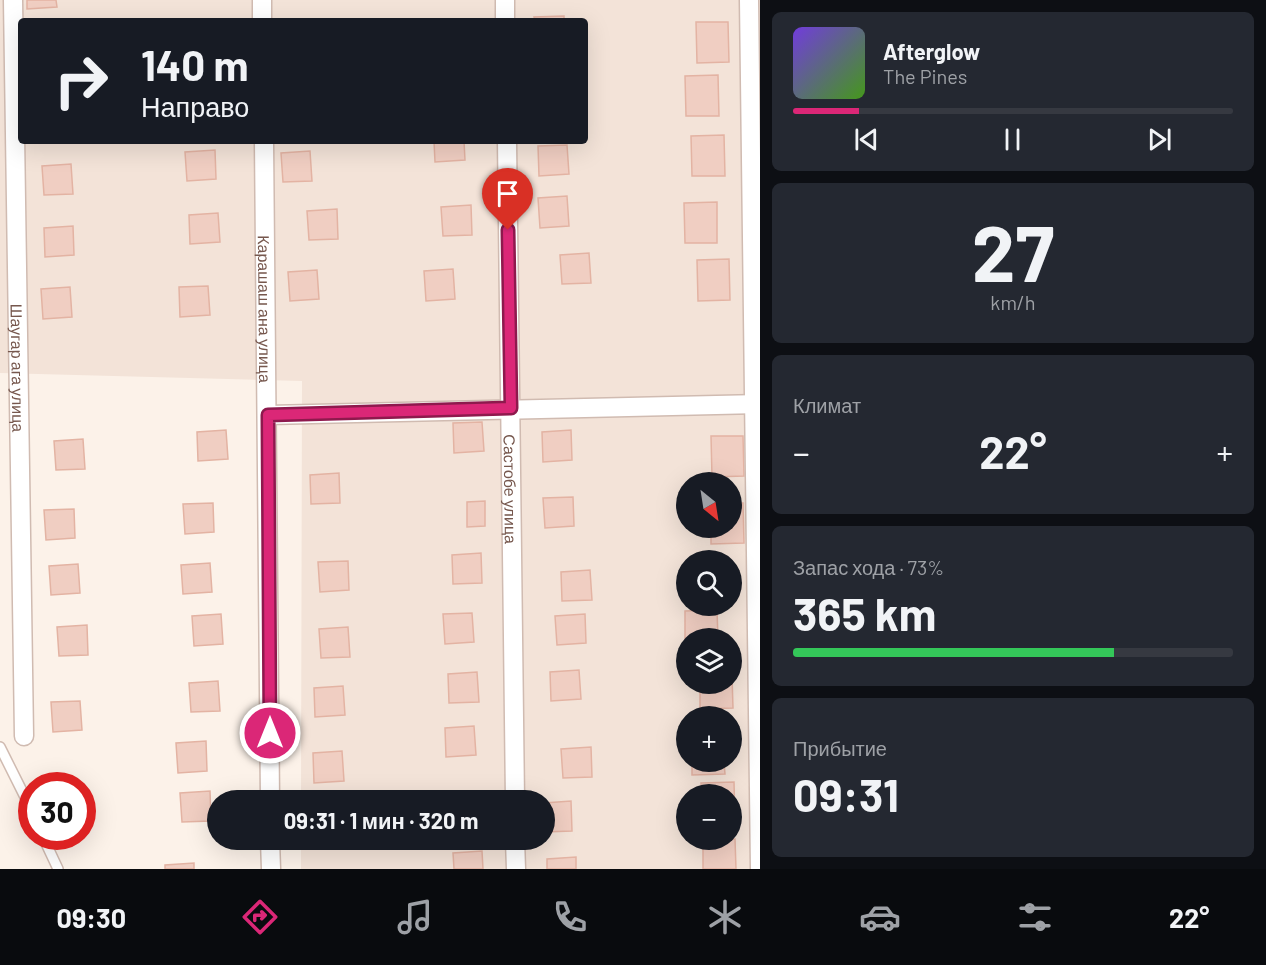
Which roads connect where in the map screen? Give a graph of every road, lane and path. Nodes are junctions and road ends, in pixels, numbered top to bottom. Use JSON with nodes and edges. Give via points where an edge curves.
{"nodes":[{"id":1,"x":13,"y":0,"type":"edge"},
{"id":2,"x":262,"y":0,"type":"edge"},
{"id":3,"x":505,"y":0,"type":"edge"},
{"id":4,"x":749,"y":0,"type":"edge"},
{"id":5,"x":262,"y":18,"type":"edge"},
{"id":6,"x":505,"y":18,"type":"edge"},
{"id":7,"x":264,"y":144,"type":"edge"},
{"id":8,"x":507,"y":144,"type":"edge"},
{"id":9,"x":757,"y":404,"type":"edge"},
{"id":10,"x":511,"y":408,"type":"junction"},
{"id":11,"x":268,"y":415,"type":"junction"},
{"id":12,"x":24,"y":736,"type":"dead end"},
{"id":13,"x":0,"y":747,"type":"edge"},
{"id":14,"x":18,"y":783,"type":"edge"},
{"id":15,"x":270,"y":790,"type":"edge"},
{"id":16,"x":515,"y":790,"type":"edge"},
{"id":17,"x":49,"y":850,"type":"edge"},
{"id":18,"x":270,"y":850,"type":"edge"},
{"id":19,"x":515,"y":850,"type":"edge"},
{"id":20,"x":58,"y":869,"type":"edge"},
{"id":21,"x":271,"y":869,"type":"edge"},
{"id":22,"x":516,"y":869,"type":"edge"},
{"id":23,"x":760,"y":869,"type":"edge"}],
"edges":[{"from":1,"to":12,"type":"street","name":"Шаугар ага улица"},
{"from":2,"to":5,"type":"street"},
{"from":3,"to":6,"type":"street"},
{"from":4,"to":9,"type":"street"},
{"from":7,"to":11,"type":"street","name":"Карашаш ана улица"},
{"from":8,"to":10,"type":"street","name":"Састобе улица"},
{"from":9,"to":10,"type":"street"},
{"from":9,"to":23,"type":"street"},
{"from":10,"to":11,"type":"street"},
{"from":10,"to":16,"type":"street","name":"Састобе улица"},
{"from":11,"to":15,"type":"street","name":"Карашаш ана улица"},
{"from":13,"to":14,"type":"lane"},
{"from":17,"to":20,"type":"lane"},
{"from":18,"to":21,"type":"street"},
{"from":19,"to":22,"type":"street"}]}
